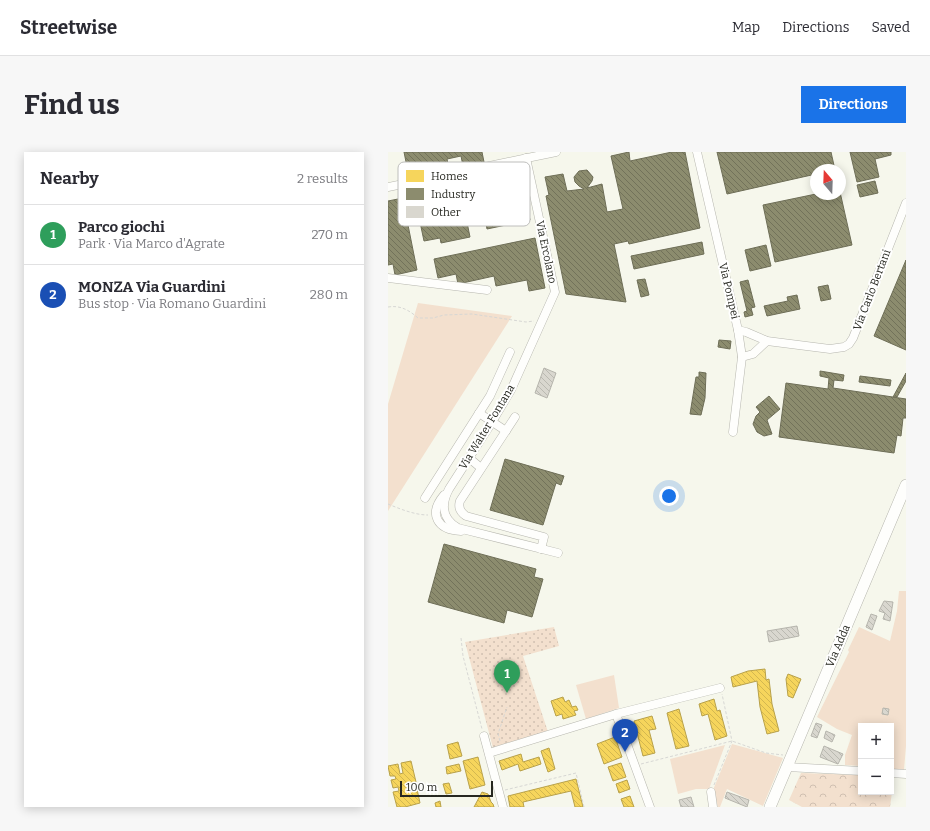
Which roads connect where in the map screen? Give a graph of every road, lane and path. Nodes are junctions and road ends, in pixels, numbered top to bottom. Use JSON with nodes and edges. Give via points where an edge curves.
{"nodes":[{"id":1,"x":556,"y":152,"type":"edge"},
{"id":2,"x":697,"y":152,"type":"edge"},
{"id":3,"x":526,"y":158,"type":"junction"},
{"id":4,"x":507,"y":162,"type":"edge"},
{"id":5,"x":527,"y":162,"type":"edge"},
{"id":6,"x":530,"y":176,"type":"edge"},
{"id":7,"x":398,"y":185,"type":"edge"},
{"id":8,"x":388,"y":187,"type":"edge"},
{"id":9,"x":906,"y":203,"type":"edge"},
{"id":10,"x":388,"y":278,"type":"edge"},
{"id":11,"x":487,"y":290,"type":"dead end"},
{"id":12,"x":388,"y":307,"type":"edge"},
{"id":13,"x":542,"y":319,"type":"junction"},
{"id":14,"x":738,"y":330,"type":"junction"},
{"id":15,"x":767,"y":341,"type":"junction"},
{"id":16,"x":510,"y":352,"type":"dead end"},
{"id":17,"x":742,"y":357,"type":"junction"},
{"id":18,"x":479,"y":413,"type":"junction"},
{"id":19,"x":515,"y":417,"type":"dead end"},
{"id":20,"x":492,"y":422,"type":"junction"},
{"id":21,"x":506,"y":431,"type":"junction"},
{"id":22,"x":733,"y":432,"type":"dead end"},
{"id":23,"x":469,"y":458,"type":"junction"},
{"id":24,"x":481,"y":468,"type":"junction"},
{"id":25,"x":439,"y":476,"type":"junction"},
{"id":26,"x":906,"y":485,"type":"edge"},
{"id":27,"x":451,"y":486,"type":"junction"},
{"id":28,"x":425,"y":498,"type":"dead end"},
{"id":29,"x":388,"y":504,"type":"edge"},
{"id":30,"x":436,"y":512,"type":"junction"},
{"id":31,"x":469,"y":531,"type":"junction"},
{"id":32,"x":541,"y":550,"type":"junction"},
{"id":33,"x":558,"y":553,"type":"dead end"},
{"id":34,"x":461,"y":638,"type":"dead end"},
{"id":35,"x":720,"y":688,"type":"joint"},
{"id":36,"x":507,"y":707,"type":"dead end"},
{"id":37,"x":616,"y":714,"type":"junction"},
{"id":38,"x":484,"y":736,"type":"joint"},
{"id":39,"x":732,"y":740,"type":"junction"},
{"id":40,"x":503,"y":750,"type":"junction"},
{"id":41,"x":489,"y":753,"type":"junction"},
{"id":42,"x":789,"y":762,"type":"junction"},
{"id":43,"x":635,"y":766,"type":"junction"},
{"id":44,"x":858,"y":771,"type":"edge"},
{"id":45,"x":894,"y":773,"type":"edge"},
{"id":46,"x":906,"y":774,"type":"edge"},
{"id":47,"x":499,"y":791,"type":"junction"},
{"id":48,"x":710,"y":792,"type":"joint"},
{"id":49,"x":503,"y":807,"type":"edge"},
{"id":50,"x":584,"y":807,"type":"edge"},
{"id":51,"x":650,"y":807,"type":"edge"},
{"id":52,"x":713,"y":807,"type":"edge"},
{"id":53,"x":770,"y":807,"type":"edge"}],
"edges":[{"from":1,"to":3,"type":"street"},
{"from":2,"to":14,"type":"street","name":"Via Pompei"},
{"from":3,"to":4,"type":"street"},
{"from":3,"to":5,"type":"street","name":"Via Ercolano"},
{"from":6,"to":13,"type":"street","name":"Via Ercolano","via":[[555,292]]},
{"from":7,"to":8,"type":"street"},
{"from":9,"to":15,"type":"street","name":"Via Carlo Bertani","via":[[849,344],[830,349]]},
{"from":10,"to":11,"type":"street"},
{"from":12,"to":13,"type":"path","via":[[396,305],[418,318],[472,314],[526,322]]},
{"from":13,"to":20,"type":"street","name":"Via Walter Fontana","via":[[511,390]]},
{"from":14,"to":15,"type":"street","name":"Via Carlo Bertani"},
{"from":14,"to":17,"type":"street","name":"Via Pompei"},
{"from":15,"to":17,"type":"street","via":[[753,354]]},
{"from":16,"to":18,"type":"street","via":[[490,396]]},
{"from":17,"to":22,"type":"street","name":"Via Pompei"},
{"from":18,"to":20,"type":"street"},
{"from":18,"to":25,"type":"street"},
{"from":19,"to":21,"type":"street"},
{"from":20,"to":21,"type":"street"},
{"from":20,"to":23,"type":"street","name":"Via Walter Fontana"},
{"from":21,"to":24,"type":"street"},
{"from":23,"to":24,"type":"street"},
{"from":23,"to":27,"type":"street","name":"Via Walter Fontana"},
{"from":24,"to":32,"type":"street","via":[[460,502],[461,512],[466,516],[544,537]]},
{"from":25,"to":27,"type":"street"},
{"from":25,"to":28,"type":"street"},
{"from":26,"to":42,"type":"main road","name":"Via Adda"},
{"from":27,"to":30,"type":"street","name":"Via Walter Fontana","via":[[439,502]]},
{"from":27,"to":31,"type":"street","name":"Via Walter Fontana","via":[[444,503],[446,517],[455,526]]},
{"from":29,"to":30,"type":"path","via":[[423,515]]},
{"from":30,"to":31,"type":"street","name":"Via Walter Fontana","via":[[438,522],[445,528],[452,531]]},
{"from":31,"to":32,"type":"street","name":"Via Walter Fontana"},
{"from":32,"to":33,"type":"street","name":"Via Walter Fontana"},
{"from":34,"to":38,"type":"path","via":[[463,656]]},
{"from":35,"to":37,"type":"street"},
{"from":35,"to":39,"type":"path"},
{"from":36,"to":40,"type":"path","via":[[498,734]]},
{"from":37,"to":40,"type":"street"},
{"from":37,"to":43,"type":"street"},
{"from":38,"to":41,"type":"street"},
{"from":39,"to":42,"type":"path","via":[[766,753],[786,755]]},
{"from":39,"to":43,"type":"path"},
{"from":39,"to":48,"type":"path"},
{"from":40,"to":41,"type":"street"},
{"from":41,"to":47,"type":"street"},
{"from":42,"to":44,"type":"street"},
{"from":42,"to":53,"type":"main road","name":"Via Adda"},
{"from":43,"to":51,"type":"street"},
{"from":45,"to":46,"type":"street"},
{"from":47,"to":49,"type":"street"},
{"from":47,"to":50,"type":"path","via":[[576,773]]},
{"from":48,"to":52,"type":"street"}]}
